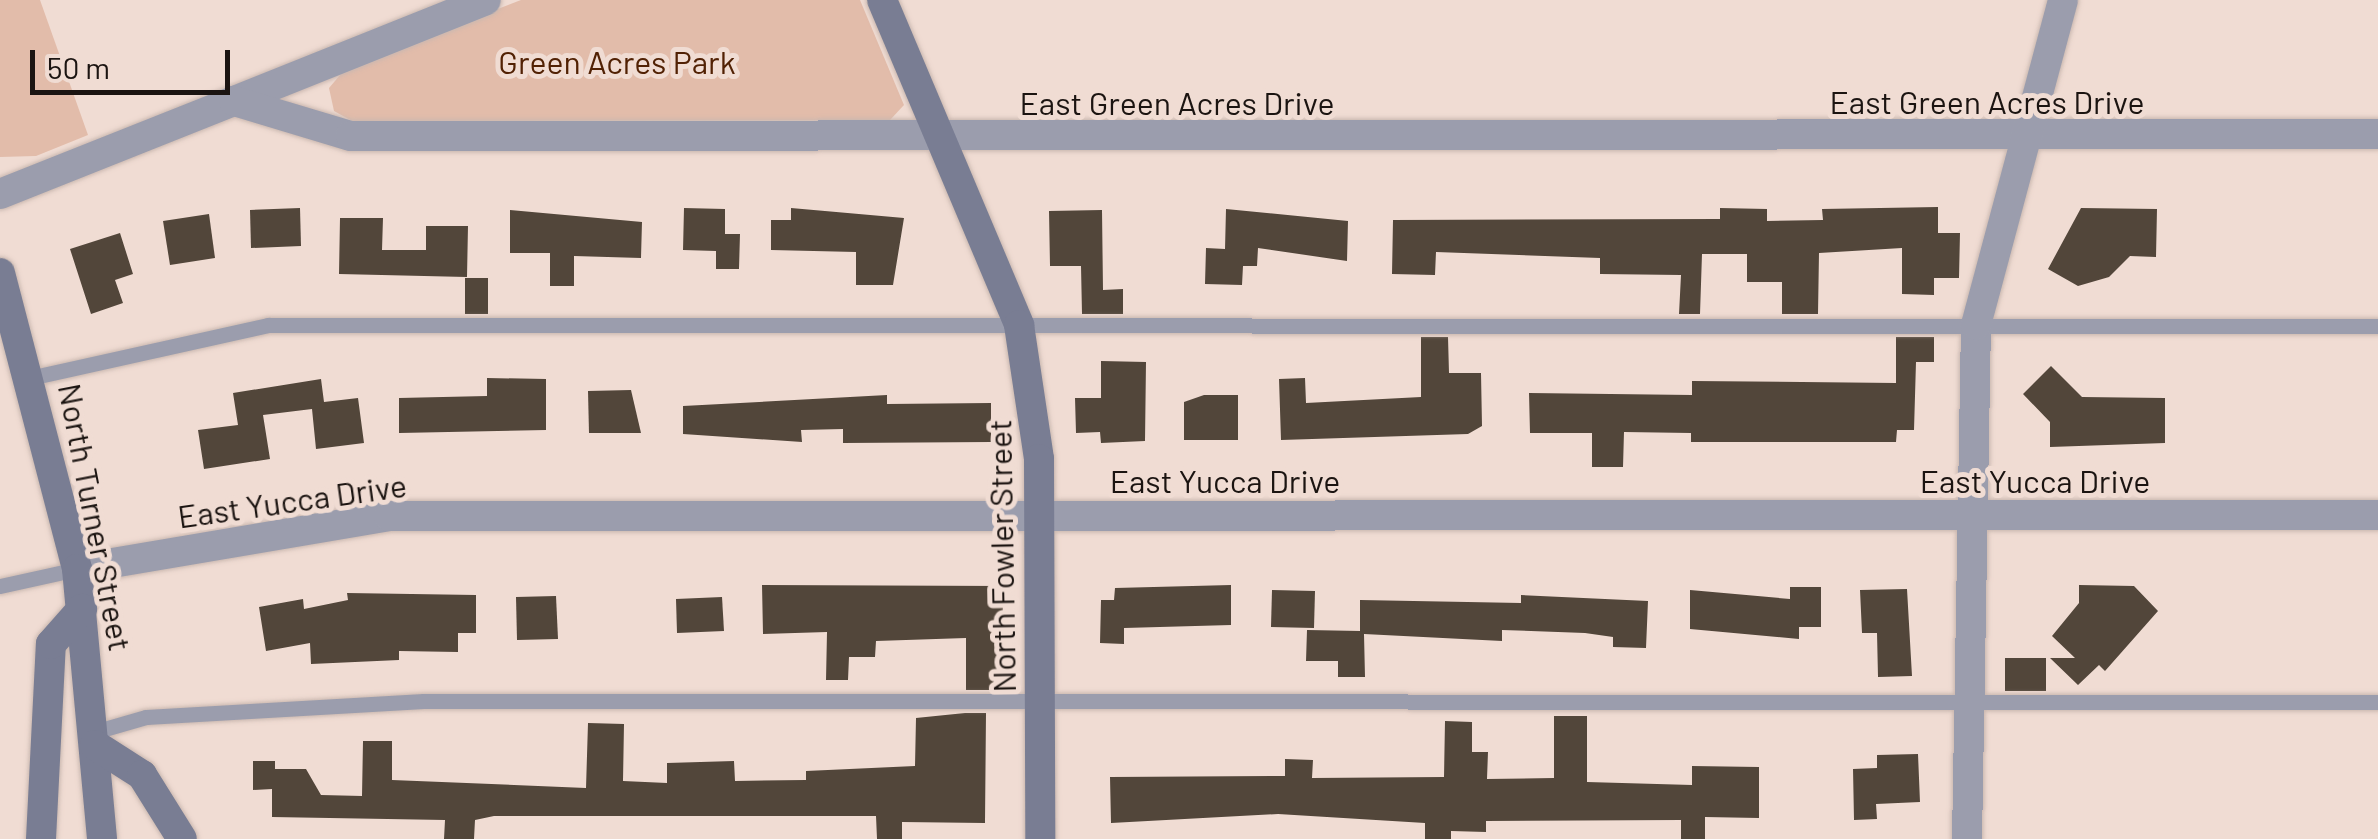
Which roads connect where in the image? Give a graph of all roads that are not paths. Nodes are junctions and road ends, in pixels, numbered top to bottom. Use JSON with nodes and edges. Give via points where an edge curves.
{"nodes":[{"id":1,"x":486,"y":0,"type":"edge"},
{"id":2,"x":882,"y":0,"type":"edge"},
{"id":3,"x":2063,"y":0,"type":"edge"},
{"id":4,"x":234,"y":101,"type":"junction"},
{"id":5,"x":2025,"y":134,"type":"junction"},
{"id":6,"x":2378,"y":134,"type":"edge"},
{"id":7,"x":939,"y":137,"type":"junction"},
{"id":8,"x":0,"y":194,"type":"edge"},
{"id":9,"x":0,"y":272,"type":"edge"},
{"id":10,"x":1019,"y":325,"type":"junction"},
{"id":11,"x":1976,"y":325,"type":"junction"},
{"id":12,"x":2378,"y":326,"type":"edge"},
{"id":13,"x":34,"y":377,"type":"junction"},
{"id":14,"x":1040,"y":514,"type":"junction"},
{"id":15,"x":1968,"y":515,"type":"junction"},
{"id":16,"x":2378,"y":515,"type":"edge"},
{"id":17,"x":77,"y":568,"type":"junction"},
{"id":18,"x":0,"y":586,"type":"edge"},
{"id":19,"x":82,"y":608,"type":"junction"},
{"id":20,"x":1040,"y":700,"type":"junction"},
{"id":21,"x":1967,"y":702,"type":"junction"},
{"id":22,"x":2378,"y":702,"type":"edge"},
{"id":23,"x":95,"y":738,"type":"junction"},
{"id":24,"x":41,"y":839,"type":"edge"},
{"id":25,"x":102,"y":839,"type":"edge"},
{"id":26,"x":182,"y":839,"type":"edge"},
{"id":27,"x":1040,"y":839,"type":"edge"},
{"id":28,"x":1967,"y":839,"type":"edge"}],
"edges":[{"from":1,"to":4,"type":"street"},
{"from":2,"to":7,"type":"main road","name":"North Fowler Street"},
{"from":3,"to":5,"type":"street"},
{"from":4,"to":7,"type":"street","name":"East Green Acres Drive","via":[[351,136]]},
{"from":4,"to":8,"type":"street"},
{"from":5,"to":6,"type":"street","name":"East Green Acres Drive"},
{"from":5,"to":7,"type":"street","name":"East Green Acres Drive"},
{"from":5,"to":11,"type":"street"},
{"from":7,"to":10,"type":"main road","name":"North Fowler Street"},
{"from":9,"to":13,"type":"main road","name":"North Turner Street"},
{"from":10,"to":11,"type":"lane"},
{"from":10,"to":13,"type":"lane","via":[[268,325]]},
{"from":10,"to":14,"type":"main road","name":"North Fowler Street"},
{"from":11,"to":12,"type":"lane"},
{"from":11,"to":15,"type":"street"},
{"from":13,"to":17,"type":"main road","name":"North Turner Street"},
{"from":14,"to":15,"type":"street","name":"East Yucca Drive"},
{"from":14,"to":17,"type":"street","name":"East Yucca Drive","via":[[388,516]]},
{"from":14,"to":20,"type":"main road","name":"North Fowler Street"},
{"from":15,"to":16,"type":"street","name":"East Yucca Drive"},
{"from":15,"to":21,"type":"street"},
{"from":17,"to":18,"type":"lane"},
{"from":17,"to":19,"type":"main road","name":"North Turner Street"},
{"from":19,"to":23,"type":"main road","name":"North Turner Street"},
{"from":19,"to":24,"type":"main road","via":[[50,644]]},
{"from":20,"to":21,"type":"lane"},
{"from":20,"to":23,"type":"lane","via":[[424,702],[146,716]]},
{"from":20,"to":27,"type":"main road","name":"North Fowler Street"},
{"from":21,"to":22,"type":"lane"},
{"from":21,"to":28,"type":"street"},
{"from":23,"to":25,"type":"main road","name":"North Turner Street"},
{"from":23,"to":26,"type":"main road","via":[[142,775]]}]}
